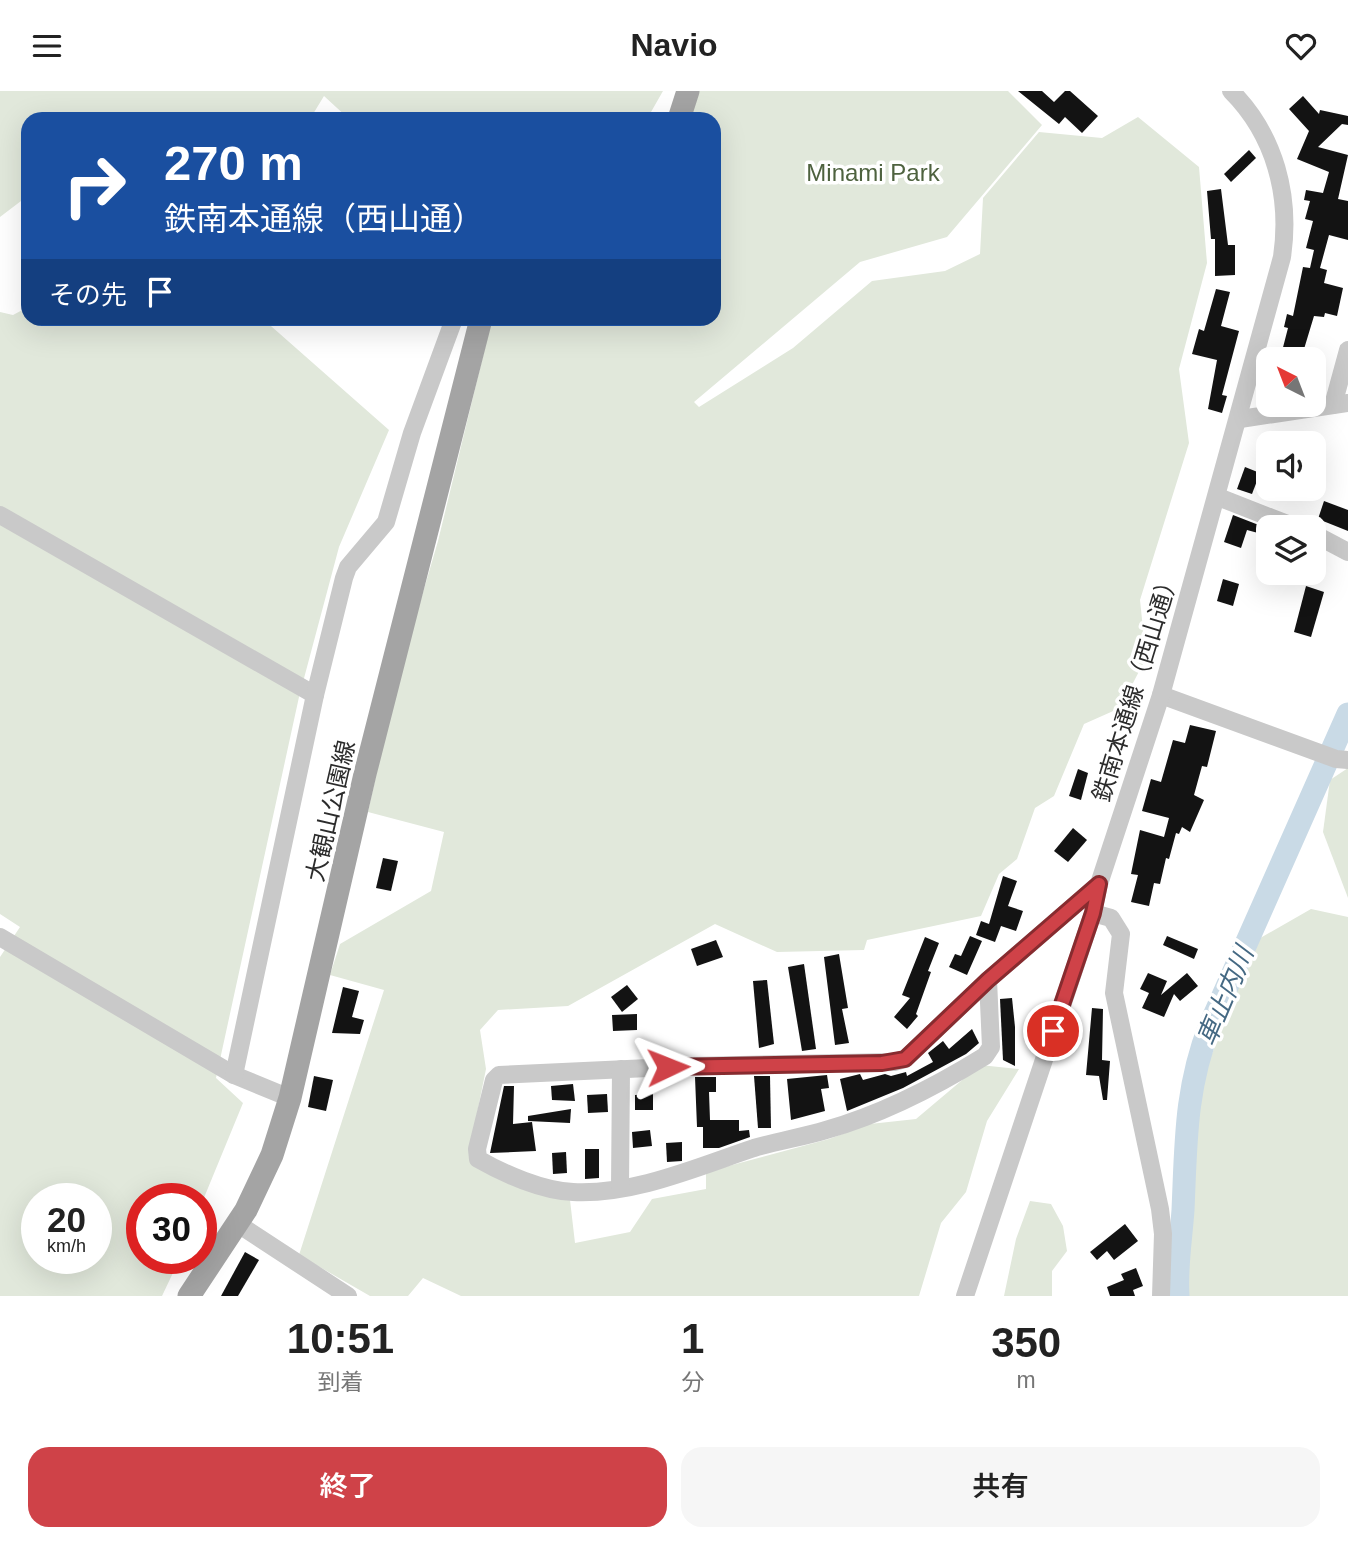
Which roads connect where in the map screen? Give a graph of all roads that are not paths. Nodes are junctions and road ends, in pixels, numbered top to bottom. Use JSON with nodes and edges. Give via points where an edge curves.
{"nodes":[{"id":1,"x":688,"y":91,"type":"edge"},
{"id":2,"x":1231,"y":91,"type":"edge"},
{"id":3,"x":681,"y":112,"type":"edge"},
{"id":4,"x":451,"y":326,"type":"edge"},
{"id":5,"x":479,"y":326,"type":"edge"},
{"id":6,"x":1348,"y":350,"type":"edge"},
{"id":7,"x":1340,"y":404,"type":"edge"},
{"id":8,"x":1240,"y":419,"type":"junction"},
{"id":9,"x":1218,"y":497,"type":"junction"},
{"id":10,"x":0,"y":515,"type":"edge"},
{"id":11,"x":1264,"y":515,"type":"edge"},
{"id":12,"x":1326,"y":540,"type":"edge"},
{"id":13,"x":1348,"y":552,"type":"edge"},
{"id":14,"x":315,"y":695,"type":"junction"},
{"id":15,"x":1161,"y":695,"type":"junction"},
{"id":16,"x":1335,"y":757,"type":"edge"},
{"id":17,"x":1099,"y":884,"type":"junction"},
{"id":18,"x":1093,"y":913,"type":"junction"},
{"id":19,"x":0,"y":937,"type":"edge"},
{"id":20,"x":988,"y":980,"type":"junction"},
{"id":21,"x":621,"y":1069,"type":"junction"},
{"id":22,"x":234,"y":1075,"type":"junction"},
{"id":23,"x":290,"y":1098,"type":"junction"},
{"id":24,"x":620,"y":1187,"type":"junction"},
{"id":25,"x":238,"y":1224,"type":"junction"},
{"id":26,"x":189,"y":1296,"type":"edge"},
{"id":27,"x":348,"y":1296,"type":"edge"},
{"id":28,"x":965,"y":1296,"type":"edge"},
{"id":29,"x":1161,"y":1296,"type":"edge"}],
"edges":[{"from":1,"to":3,"type":"main road"},
{"from":2,"to":8,"type":"street","name":"鉄南本通線（西山通）","via":[[1246,106],[1269,145],[1286,222],[1282,257]]},
{"from":4,"to":14,"type":"street","via":[[412,433],[386,522],[346,572]]},
{"from":5,"to":23,"type":"main road","name":"大観山公園線","via":[[405,613]]},
{"from":6,"to":7,"type":"street"},
{"from":7,"to":8,"type":"street"},
{"from":8,"to":9,"type":"street","name":"鉄南本通線（西山通）"},
{"from":9,"to":11,"type":"street"},
{"from":9,"to":15,"type":"street","name":"鉄南本通線（西山通）"},
{"from":10,"to":14,"type":"street"},
{"from":12,"to":13,"type":"street"},
{"from":14,"to":22,"type":"street"},
{"from":15,"to":16,"type":"street"},
{"from":15,"to":17,"type":"street","name":"鉄南本通線（西山通）"},
{"from":17,"to":18,"type":"street","name":"鉄南本通線（西山通）"},
{"from":17,"to":20,"type":"street"},
{"from":18,"to":28,"type":"street","name":"鉄南本通線（西山通）"},
{"from":18,"to":29,"type":"street","via":[[1111,918],[1121,934],[1114,993],[1160,1209]]},
{"from":19,"to":22,"type":"street"},
{"from":20,"to":21,"type":"street","via":[[905,1059],[894,1062]]},
{"from":20,"to":24,"type":"street","via":[[991,1047],[979,1060],[899,1104],[827,1130]]},
{"from":21,"to":24,"type":"street"},
{"from":21,"to":24,"type":"street","via":[[499,1075],[477,1149],[478,1159],[490,1166],[569,1192]]},
{"from":22,"to":23,"type":"street"},
{"from":23,"to":25,"type":"main road","name":"大観山公園線","via":[[272,1155]]},
{"from":25,"to":26,"type":"main road","name":"大観山公園線"},
{"from":25,"to":27,"type":"street"}]}
